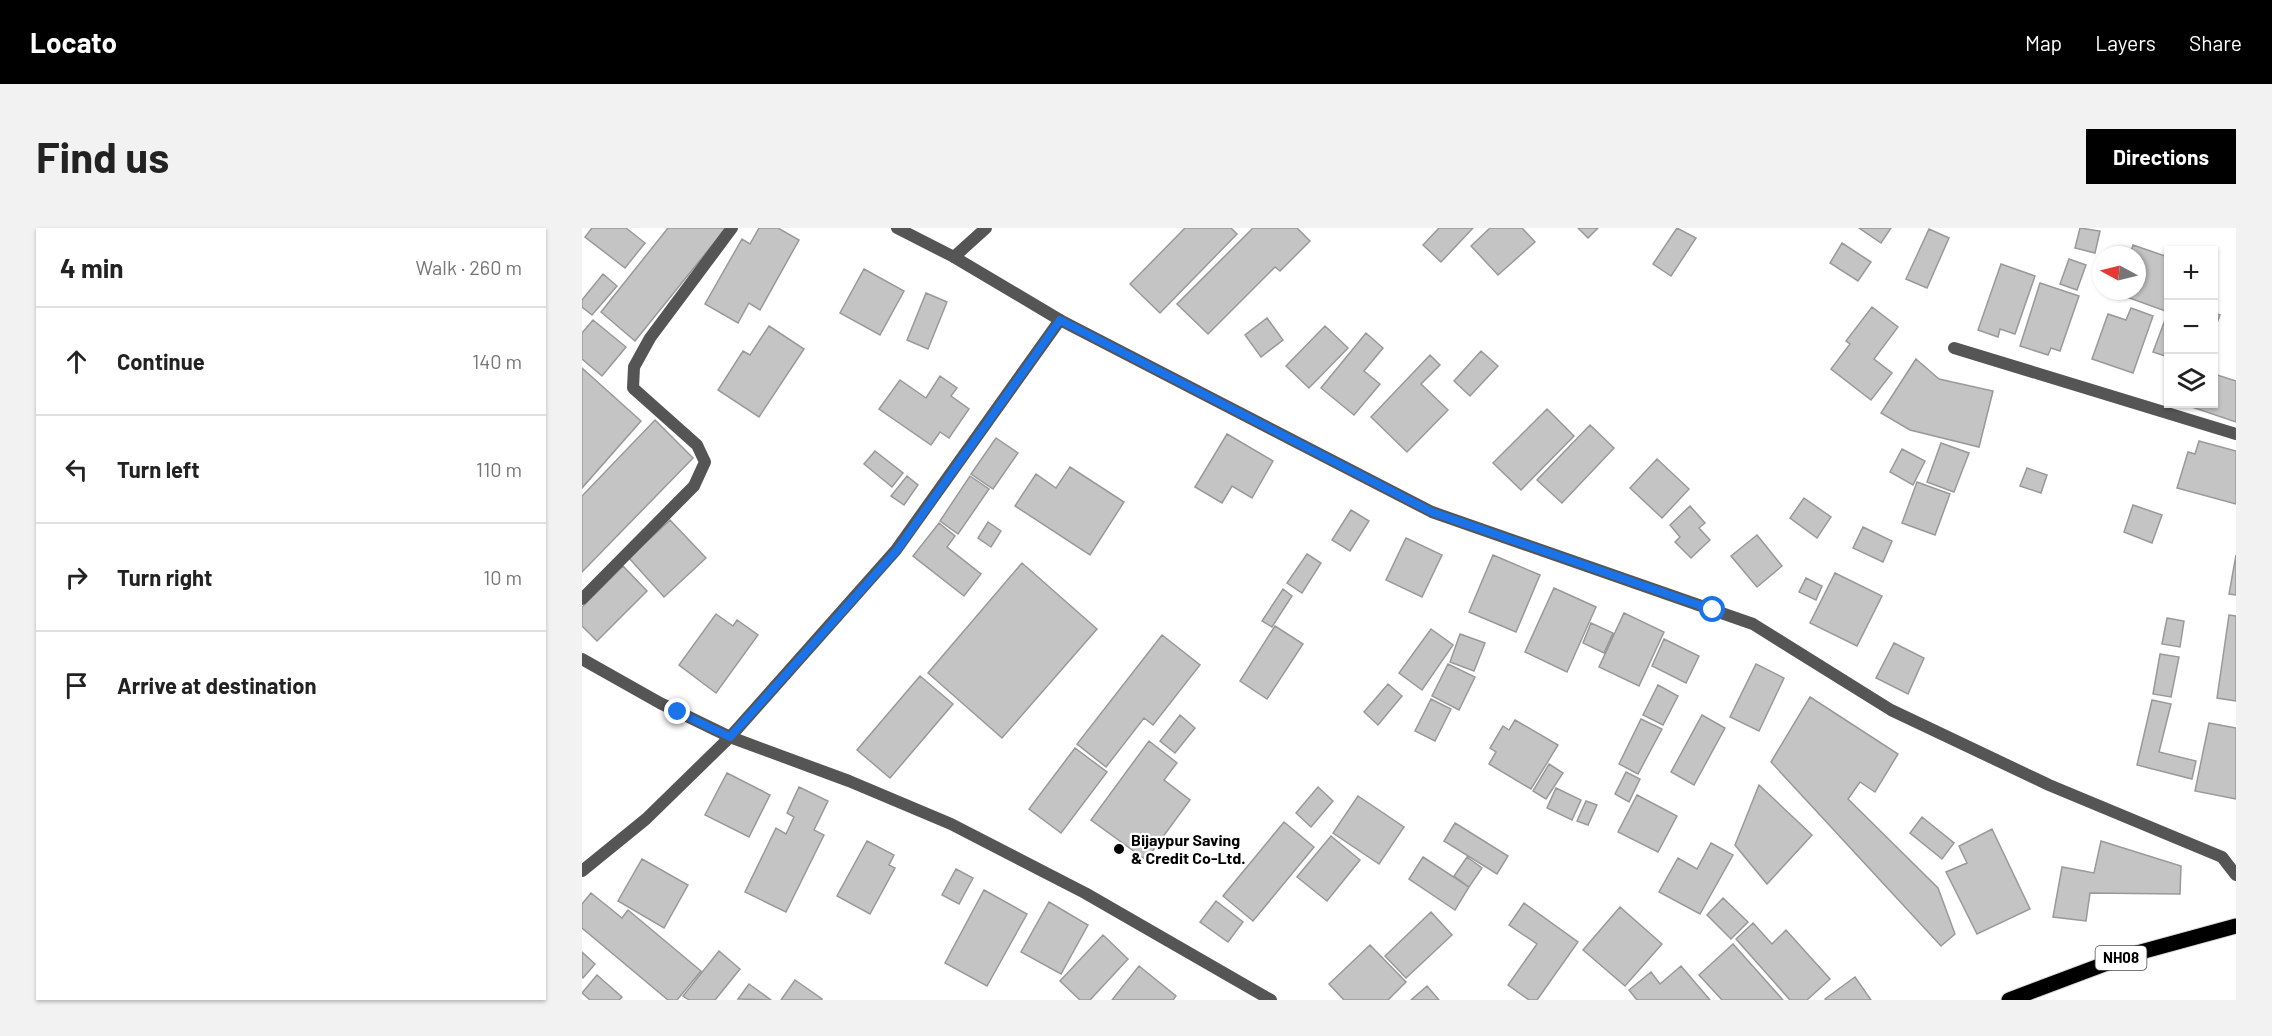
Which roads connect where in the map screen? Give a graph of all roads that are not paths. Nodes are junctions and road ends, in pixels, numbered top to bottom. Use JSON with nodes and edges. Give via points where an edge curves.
{"nodes":[{"id":1,"x":732,"y":228,"type":"edge"},
{"id":2,"x":897,"y":228,"type":"edge"},
{"id":3,"x":986,"y":228,"type":"edge"},
{"id":4,"x":954,"y":257,"type":"junction"},
{"id":5,"x":1060,"y":320,"type":"junction"},
{"id":6,"x":1954,"y":348,"type":"dead end"},
{"id":7,"x":2236,"y":434,"type":"edge"},
{"id":8,"x":582,"y":599,"type":"edge"},
{"id":9,"x":582,"y":659,"type":"edge"},
{"id":10,"x":730,"y":737,"type":"junction"},
{"id":11,"x":582,"y":871,"type":"edge"},
{"id":12,"x":2236,"y":875,"type":"edge"},
{"id":13,"x":2236,"y":926,"type":"edge"},
{"id":14,"x":1271,"y":1000,"type":"edge"},
{"id":15,"x":2009,"y":1000,"type":"edge"}],
"edges":[{"from":1,"to":8,"type":"street","via":[[650,338],[634,367],[633,388],[697,445],[705,462],[693,486]]},
{"from":2,"to":4,"type":"street"},
{"from":3,"to":4,"type":"street"},
{"from":4,"to":5,"type":"street"},
{"from":5,"to":10,"type":"street","via":[[897,550]]},
{"from":5,"to":12,"type":"street","via":[[1432,512],[1753,624],[1892,710],[2049,784],[2222,856]]},
{"from":6,"to":7,"type":"street"},
{"from":9,"to":10,"type":"street"},
{"from":10,"to":11,"type":"street","via":[[646,819]]},
{"from":10,"to":14,"type":"street","via":[[951,824],[1085,893]]},
{"from":13,"to":15,"type":"main road","number":"NH08","via":[[2126,956]]}]}
